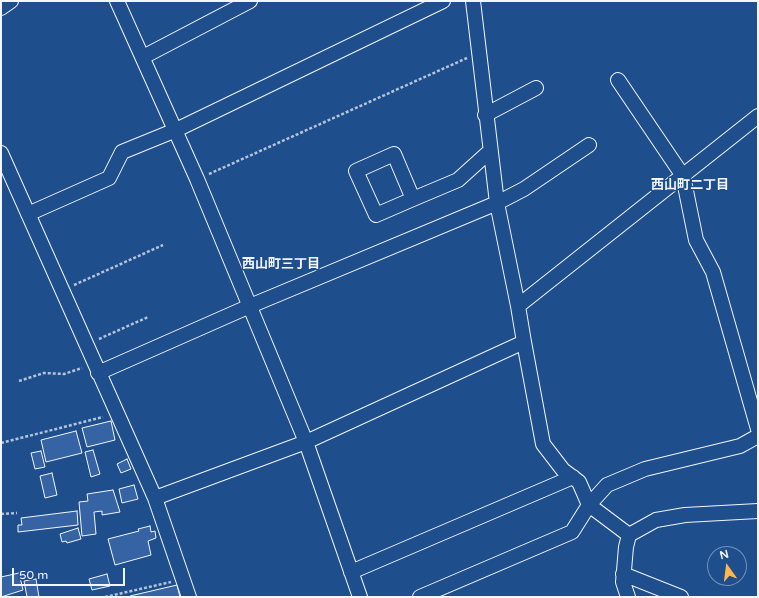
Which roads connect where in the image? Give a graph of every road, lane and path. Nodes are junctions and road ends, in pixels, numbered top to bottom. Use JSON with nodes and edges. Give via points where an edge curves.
{"nodes":[{"id":1,"x":11,"y":1,"type":"edge"},
{"id":2,"x":118,"y":1,"type":"edge"},
{"id":3,"x":250,"y":1,"type":"edge"},
{"id":4,"x":443,"y":1,"type":"edge"},
{"id":5,"x":473,"y":1,"type":"edge"},
{"id":6,"x":1,"y":8,"type":"edge"},
{"id":7,"x":478,"y":53,"type":"junction"},
{"id":8,"x":143,"y":57,"type":"junction"},
{"id":9,"x":618,"y":80,"type":"dead end"},
{"id":10,"x":536,"y":88,"type":"dead end"},
{"id":11,"x":485,"y":115,"type":"junction"},
{"id":12,"x":758,"y":116,"type":"edge"},
{"id":13,"x":176,"y":130,"type":"junction"},
{"id":14,"x":589,"y":145,"type":"dead end"},
{"id":15,"x":489,"y":152,"type":"junction"},
{"id":16,"x":1,"y":154,"type":"edge"},
{"id":17,"x":683,"y":176,"type":"junction"},
{"id":18,"x":197,"y":179,"type":"junction"},
{"id":19,"x":413,"y":199,"type":"junction"},
{"id":20,"x":497,"y":203,"type":"junction"},
{"id":21,"x":28,"y":214,"type":"junction"},
{"id":22,"x":163,"y":245,"type":"dead end"},
{"id":23,"x":61,"y":290,"type":"junction"},
{"id":24,"x":250,"y":306,"type":"junction"},
{"id":25,"x":518,"y":306,"type":"junction"},
{"id":26,"x":148,"y":318,"type":"dead end"},
{"id":27,"x":524,"y":342,"type":"junction"},
{"id":28,"x":86,"y":345,"type":"junction"},
{"id":29,"x":96,"y":368,"type":"junction"},
{"id":30,"x":19,"y":381,"type":"dead end"},
{"id":31,"x":117,"y":414,"type":"junction"},
{"id":32,"x":758,"y":429,"type":"edge"},
{"id":33,"x":758,"y":436,"type":"edge"},
{"id":34,"x":306,"y":442,"type":"junction"},
{"id":35,"x":1,"y":443,"type":"edge"},
{"id":36,"x":573,"y":477,"type":"junction"},
{"id":37,"x":155,"y":498,"type":"junction"},
{"id":38,"x":589,"y":505,"type":"junction"},
{"id":39,"x":758,"y":511,"type":"edge"},
{"id":40,"x":16,"y":513,"type":"dead end"},
{"id":41,"x":1,"y":514,"type":"edge"},
{"id":42,"x":629,"y":535,"type":"junction"},
{"id":43,"x":352,"y":572,"type":"junction"},
{"id":44,"x":623,"y":574,"type":"junction"},
{"id":45,"x":184,"y":580,"type":"junction"},
{"id":46,"x":105,"y":597,"type":"edge"},
{"id":47,"x":190,"y":597,"type":"edge"},
{"id":48,"x":360,"y":597,"type":"edge"},
{"id":49,"x":420,"y":597,"type":"edge"},
{"id":50,"x":628,"y":597,"type":"edge"},
{"id":51,"x":681,"y":597,"type":"edge"}],
"edges":[{"from":1,"to":6,"type":"street"},
{"from":2,"to":8,"type":"street"},
{"from":3,"to":8,"type":"street"},
{"from":4,"to":13,"type":"street"},
{"from":5,"to":7,"type":"street"},
{"from":7,"to":11,"type":"street"},
{"from":7,"to":18,"type":"path"},
{"from":8,"to":13,"type":"street"},
{"from":9,"to":17,"type":"street"},
{"from":10,"to":11,"type":"street"},
{"from":11,"to":15,"type":"street"},
{"from":12,"to":17,"type":"street"},
{"from":13,"to":18,"type":"street"},
{"from":13,"to":21,"type":"street","via":[[122,152],[109,178]]},
{"from":14,"to":20,"type":"street","via":[[524,189]]},
{"from":15,"to":19,"type":"street","via":[[458,180]]},
{"from":15,"to":20,"type":"street"},
{"from":16,"to":21,"type":"street"},
{"from":17,"to":25,"type":"street"},
{"from":17,"to":32,"type":"street","via":[[696,240],[713,272]]},
{"from":18,"to":24,"type":"street"},
{"from":19,"to":19,"type":"street","via":[[376,215],[356,170],[394,154]]},
{"from":20,"to":24,"type":"street"},
{"from":20,"to":25,"type":"street"},
{"from":21,"to":23,"type":"street"},
{"from":22,"to":23,"type":"path"},
{"from":23,"to":28,"type":"street"},
{"from":24,"to":29,"type":"street"},
{"from":24,"to":34,"type":"street"},
{"from":25,"to":27,"type":"street"},
{"from":26,"to":28,"type":"path"},
{"from":27,"to":34,"type":"street"},
{"from":27,"to":36,"type":"street","via":[[543,444],[563,470]]},
{"from":28,"to":29,"type":"street"},
{"from":29,"to":30,"type":"path","via":[[64,374],[44,373]]},
{"from":29,"to":31,"type":"street"},
{"from":31,"to":35,"type":"path"},
{"from":31,"to":37,"type":"street"},
{"from":33,"to":38,"type":"street","via":[[740,446],[645,469],[607,485]]},
{"from":34,"to":37,"type":"street"},
{"from":34,"to":43,"type":"street"},
{"from":36,"to":38,"type":"street","via":[[579,482]]},
{"from":36,"to":43,"type":"street"},
{"from":37,"to":45,"type":"street"},
{"from":38,"to":42,"type":"street"},
{"from":38,"to":49,"type":"street","via":[[572,532]]},
{"from":39,"to":42,"type":"street","via":[[685,515],[656,520]]},
{"from":40,"to":41,"type":"path"},
{"from":42,"to":44,"type":"street"},
{"from":43,"to":48,"type":"street"},
{"from":44,"to":50,"type":"street"},
{"from":44,"to":51,"type":"street"},
{"from":45,"to":46,"type":"path"},
{"from":45,"to":47,"type":"street"}]}
